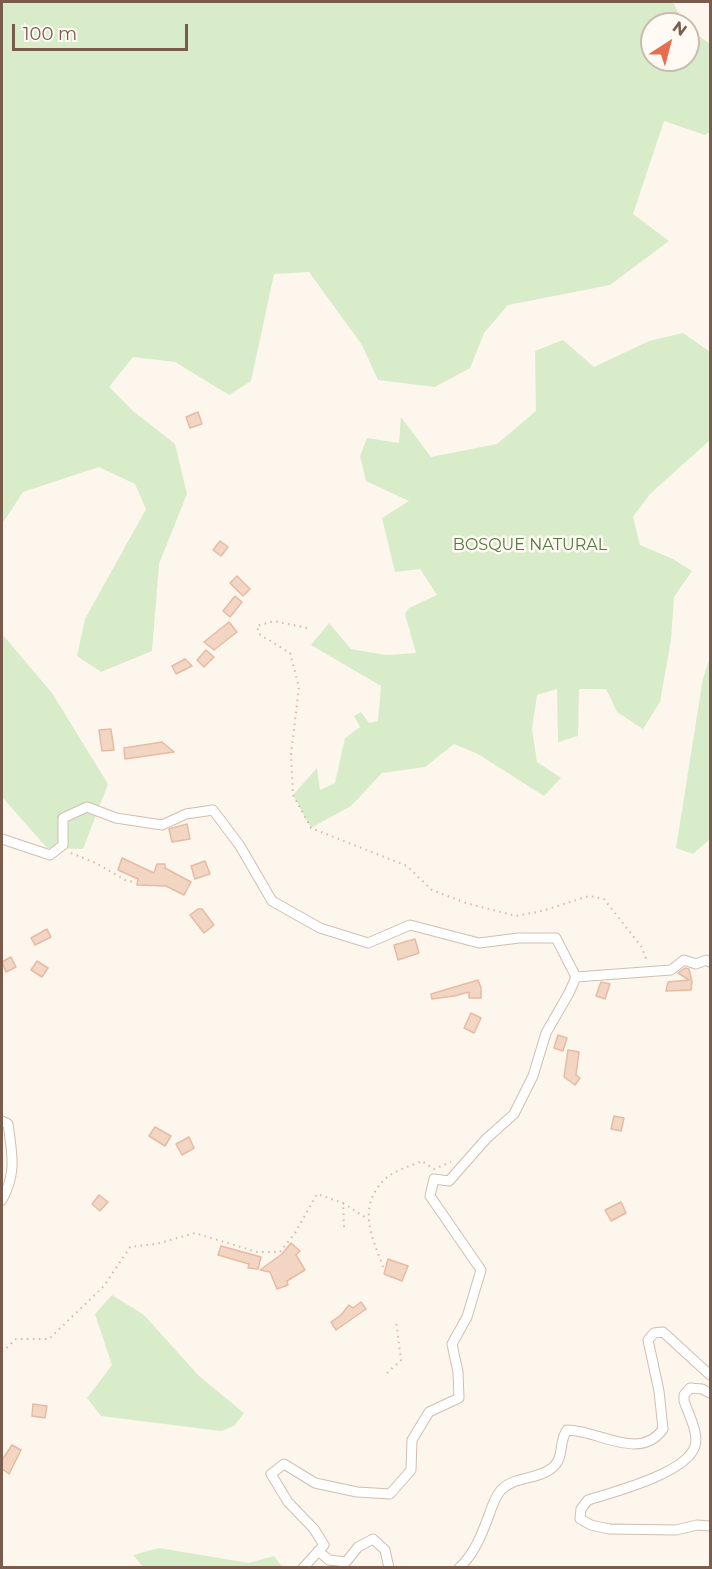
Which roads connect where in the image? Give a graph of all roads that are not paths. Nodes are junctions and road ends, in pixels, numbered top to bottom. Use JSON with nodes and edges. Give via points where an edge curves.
{"nodes":[{"id":1,"x":2,"y":839,"type":"edge"},
{"id":2,"x":711,"y":962,"type":"edge"},
{"id":3,"x":576,"y":977,"type":"junction"},
{"id":4,"x":2,"y":1121,"type":"edge"},
{"id":5,"x":2,"y":1200,"type":"edge"},
{"id":6,"x":711,"y":1375,"type":"edge"},
{"id":7,"x":711,"y":1393,"type":"edge"},
{"id":8,"x":711,"y":1526,"type":"edge"},
{"id":9,"x":318,"y":1551,"type":"junction"},
{"id":10,"x":303,"y":1568,"type":"edge"},
{"id":11,"x":389,"y":1568,"type":"edge"},
{"id":12,"x":459,"y":1568,"type":"edge"}],
"edges":[{"from":1,"to":3,"type":"street","via":[[50,855],[63,845],[63,818],[87,807],[116,818],[162,825],[186,814],[213,810],[240,846],[272,901],[320,928],[368,943],[410,925],[479,943],[556,938]]},
{"from":2,"to":3,"type":"street","via":[[696,964],[684,960],[671,970]]},
{"from":3,"to":9,"type":"street","via":[[546,1033],[533,1076],[514,1114],[449,1180],[434,1179],[429,1196],[481,1270],[467,1317],[452,1344],[459,1398],[429,1412],[412,1440],[411,1470],[390,1494],[315,1483],[284,1464],[271,1474],[288,1502],[324,1545]]},
{"from":4,"to":5,"type":"street","via":[[8,1124],[12,1149],[12,1177]]},
{"from":6,"to":12,"type":"street","via":[[663,1332],[654,1333],[648,1340],[663,1429],[657,1437],[629,1445],[567,1430],[553,1468],[502,1488],[474,1550]]},
{"from":7,"to":8,"type":"street","via":[[690,1388],[684,1395],[696,1436],[692,1453],[664,1474],[588,1500],[580,1519],[609,1529]]},
{"from":9,"to":10,"type":"street"},
{"from":9,"to":11,"type":"street","via":[[329,1560],[346,1562],[358,1547],[373,1539],[385,1550]]}]}
